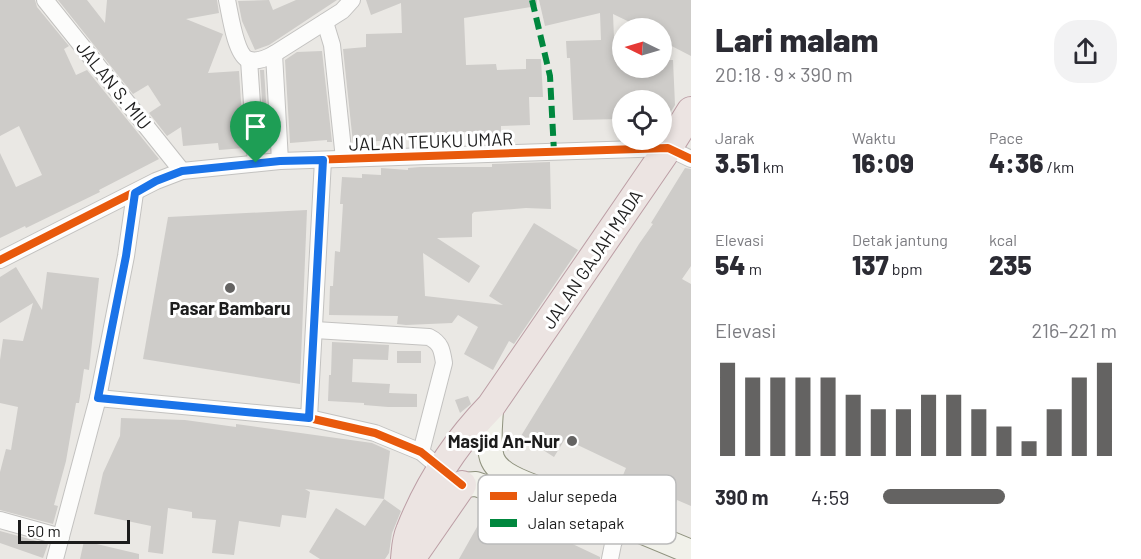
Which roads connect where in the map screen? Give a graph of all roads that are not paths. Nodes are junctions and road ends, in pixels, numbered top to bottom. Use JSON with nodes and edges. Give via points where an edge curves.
{"nodes":[{"id":1,"x":45,"y":0,"type":"edge"},
{"id":2,"x":227,"y":0,"type":"edge"},
{"id":3,"x":352,"y":0,"type":"edge"},
{"id":4,"x":326,"y":22,"type":"junction"},
{"id":5,"x":274,"y":54,"type":"junction"},
{"id":6,"x":249,"y":60,"type":"junction"},
{"id":7,"x":691,"y":111,"type":"edge"},
{"id":8,"x":679,"y":153,"type":"edge"},
{"id":9,"x":344,"y":159,"type":"junction"},
{"id":10,"x":323,"y":160,"type":"junction"},
{"id":11,"x":280,"y":161,"type":"junction"},
{"id":12,"x":256,"y":163,"type":"junction"},
{"id":13,"x":182,"y":171,"type":"junction"},
{"id":14,"x":135,"y":193,"type":"junction"},
{"id":15,"x":0,"y":260,"type":"edge"},
{"id":16,"x":315,"y":330,"type":"junction"},
{"id":17,"x":98,"y":398,"type":"junction"},
{"id":18,"x":491,"y":406,"type":"junction"},
{"id":19,"x":309,"y":418,"type":"junction"},
{"id":20,"x":441,"y":469,"type":"junction"},
{"id":21,"x":509,"y":475,"type":"edge"},
{"id":22,"x":478,"y":485,"type":"edge"},
{"id":23,"x":0,"y":520,"type":"edge"},
{"id":24,"x":61,"y":537,"type":"junction"},
{"id":25,"x":613,"y":544,"type":"edge"},
{"id":26,"x":672,"y":544,"type":"edge"},
{"id":27,"x":691,"y":552,"type":"edge"},
{"id":28,"x":55,"y":559,"type":"edge"},
{"id":29,"x":405,"y":559,"type":"edge"},
{"id":30,"x":411,"y":559,"type":"edge"},
{"id":31,"x":610,"y":559,"type":"edge"}],
"edges":[{"from":1,"to":13,"type":"street","name":"JALAN S. MIU"},
{"from":2,"to":6,"type":"street","via":[[242,55]]},
{"from":3,"to":4,"type":"street"},
{"from":4,"to":5,"type":"street"},
{"from":4,"to":9,"type":"street"},
{"from":5,"to":6,"type":"street"},
{"from":5,"to":11,"type":"street"},
{"from":6,"to":12,"type":"street"},
{"from":7,"to":8,"type":"highway","name":"JALAN GAJAH MADA"},
{"from":8,"to":9,"type":"street","name":"JALAN TEUKU UMAR"},
{"from":8,"to":18,"type":"highway","name":"JALAN GAJAH MADA"},
{"from":9,"to":10,"type":"street","name":"JALAN TEUKU UMAR"},
{"from":10,"to":11,"type":"street","name":"JALAN TEUKU UMAR"},
{"from":10,"to":16,"type":"street"},
{"from":11,"to":12,"type":"street","name":"JALAN TEUKU UMAR"},
{"from":12,"to":13,"type":"street","name":"JALAN TEUKU UMAR"},
{"from":13,"to":14,"type":"street","name":"JALAN TEUKU UMAR"},
{"from":14,"to":15,"type":"street","name":"JALAN TEUKU UMAR"},
{"from":14,"to":17,"type":"street"},
{"from":16,"to":19,"type":"street"},
{"from":16,"to":20,"type":"street","via":[[429,337],[438,342],[444,363]]},
{"from":17,"to":19,"type":"street"},
{"from":17,"to":24,"type":"street"},
{"from":18,"to":20,"type":"highway","name":"JALAN GAJAH MADA","via":[[468,430]]},
{"from":18,"to":21,"type":"main road","via":[[491,456],[496,467]]},
{"from":19,"to":20,"type":"street","via":[[375,433]]},
{"from":20,"to":22,"type":"main road"},
{"from":20,"to":29,"type":"highway","via":[[409,533]]},
{"from":20,"to":30,"type":"highway"},
{"from":23,"to":24,"type":"street"},
{"from":24,"to":28,"type":"street"},
{"from":25,"to":31,"type":"street"},
{"from":26,"to":27,"type":"main road"}]}
